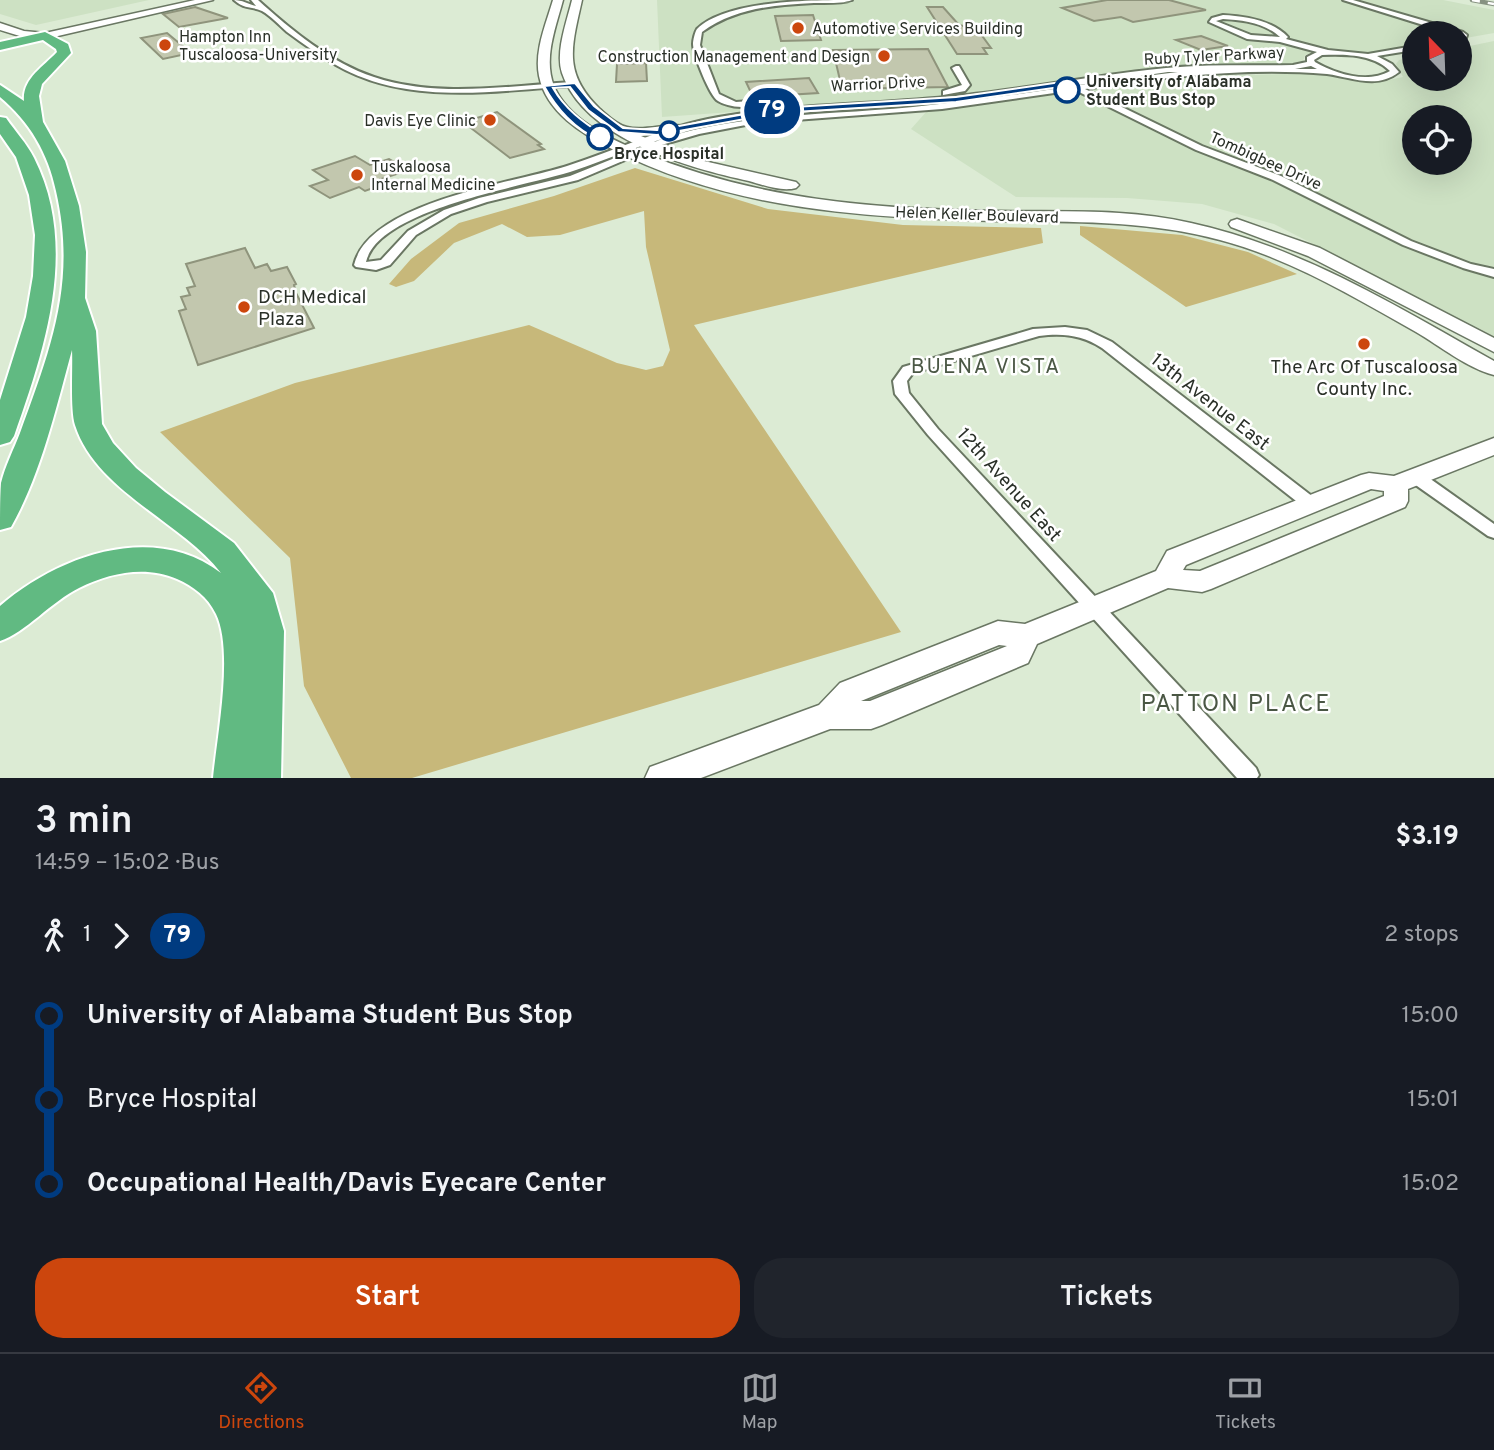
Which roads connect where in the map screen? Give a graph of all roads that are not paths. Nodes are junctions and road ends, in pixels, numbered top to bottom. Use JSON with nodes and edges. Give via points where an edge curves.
{"nodes":[{"id":1,"x":208,"y":0,"type":"edge"},
{"id":2,"x":237,"y":0,"type":"edge"},
{"id":3,"x":558,"y":0,"type":"edge"},
{"id":4,"x":577,"y":0,"type":"edge"},
{"id":5,"x":849,"y":0,"type":"edge"},
{"id":6,"x":1346,"y":0,"type":"edge"},
{"id":7,"x":773,"y":1,"type":"edge"},
{"id":8,"x":257,"y":4,"type":"edge"},
{"id":9,"x":0,"y":19,"type":"edge"},
{"id":10,"x":1412,"y":21,"type":"edge"},
{"id":11,"x":0,"y":26,"type":"edge"},
{"id":12,"x":79,"y":29,"type":"junction"},
{"id":13,"x":26,"y":31,"type":"junction"},
{"id":14,"x":52,"y":39,"type":"junction"},
{"id":15,"x":1280,"y":40,"type":"junction"},
{"id":16,"x":4,"y":45,"type":"edge"},
{"id":17,"x":1299,"y":46,"type":"junction"},
{"id":18,"x":1402,"y":50,"type":"edge"},
{"id":19,"x":1329,"y":52,"type":"junction"},
{"id":20,"x":1362,"y":55,"type":"junction"},
{"id":21,"x":1402,"y":58,"type":"edge"},
{"id":22,"x":1313,"y":59,"type":"junction"},
{"id":23,"x":1390,"y":65,"type":"junction"},
{"id":24,"x":956,"y":68,"type":"dead end"},
{"id":25,"x":1330,"y":72,"type":"junction"},
{"id":26,"x":572,"y":84,"type":"junction"},
{"id":27,"x":548,"y":86,"type":"junction"},
{"id":28,"x":1073,"y":86,"type":"junction"},
{"id":29,"x":0,"y":90,"type":"edge"},
{"id":30,"x":0,"y":122,"type":"edge"},
{"id":31,"x":35,"y":122,"type":"junction"},
{"id":32,"x":621,"y":131,"type":"junction"},
{"id":33,"x":687,"y":131,"type":"junction"},
{"id":34,"x":638,"y":148,"type":"junction"},
{"id":35,"x":702,"y":164,"type":"junction"},
{"id":36,"x":561,"y":171,"type":"junction"},
{"id":37,"x":573,"y":178,"type":"junction"},
{"id":38,"x":465,"y":202,"type":"junction"},
{"id":39,"x":1494,"y":273,"type":"edge"},
{"id":40,"x":74,"y":298,"type":"junction"},
{"id":41,"x":1084,"y":333,"type":"joint"},
{"id":42,"x":1494,"y":346,"type":"edge"},
{"id":43,"x":29,"y":351,"type":"junction"},
{"id":44,"x":1494,"y":369,"type":"edge"},
{"id":45,"x":0,"y":390,"type":"edge"},
{"id":46,"x":0,"y":436,"type":"edge"},
{"id":47,"x":1494,"y":446,"type":"edge"},
{"id":48,"x":1406,"y":481,"type":"junction"},
{"id":49,"x":1311,"y":504,"type":"junction"},
{"id":50,"x":0,"y":519,"type":"edge"},
{"id":51,"x":1494,"y":532,"type":"edge"},
{"id":52,"x":1166,"y":578,"type":"junction"},
{"id":53,"x":1095,"y":608,"type":"junction"},
{"id":54,"x":0,"y":627,"type":"edge"},
{"id":55,"x":1255,"y":777,"type":"edge"},
{"id":56,"x":255,"y":778,"type":"edge"},
{"id":57,"x":661,"y":778,"type":"edge"}],
"edges":[{"from":1,"to":12,"type":"street"},
{"from":2,"to":8,"type":"street","via":[[245,6]]},
{"from":3,"to":27,"type":"street","via":[[544,61]]},
{"from":4,"to":26,"type":"street","via":[[566,62]]},
{"from":5,"to":7,"type":"street"},
{"from":6,"to":10,"type":"street"},
{"from":7,"to":24,"type":"street","name":"Warrior Drive","via":[[726,14],[702,28],[696,38],[719,100],[754,104],[954,92],[966,85]]},
{"from":8,"to":27,"type":"street","via":[[340,64],[384,82],[441,89]]},
{"from":9,"to":13,"type":"street"},
{"from":11,"to":13,"type":"street"},
{"from":12,"to":13,"type":"street"},
{"from":12,"to":14,"type":"street"},
{"from":13,"to":14,"type":"street"},
{"from":13,"to":16,"type":"highway"},
{"from":14,"to":16,"type":"highway"},
{"from":14,"to":31,"type":"highway","via":[[64,53],[32,87]]},
{"from":15,"to":15,"type":"street","via":[[1284,37],[1280,32],[1252,22],[1229,17],[1212,20],[1250,37]]},
{"from":15,"to":17,"type":"street"},
{"from":17,"to":19,"type":"street"},
{"from":17,"to":22,"type":"street"},
{"from":18,"to":20,"type":"street"},
{"from":19,"to":20,"type":"street"},
{"from":19,"to":22,"type":"street","name":"Ruby Tyler Parkway"},
{"from":20,"to":23,"type":"street"},
{"from":21,"to":23,"type":"street"},
{"from":22,"to":25,"type":"street"},
{"from":22,"to":28,"type":"street","name":"Ruby Tyler Parkway","via":[[1293,67],[1168,70]]},
{"from":23,"to":25,"type":"street","via":[[1394,74],[1377,78]]},
{"from":25,"to":28,"type":"street","name":"Ruby Tyler Parkway","via":[[1209,72]]},
{"from":26,"to":27,"type":"street"},
{"from":26,"to":32,"type":"street","name":"Helen Keller Boulevard","via":[[591,108]]},
{"from":27,"to":34,"type":"street","name":"Helen Keller Boulevard","via":[[580,124]]},
{"from":28,"to":33,"type":"street","name":"Ruby Tyler Parkway","via":[[771,111]]},
{"from":28,"to":39,"type":"street","name":"Tombigbee Drive","via":[[1199,148],[1277,178],[1407,243]]},
{"from":29,"to":31,"type":"highway"},
{"from":30,"to":43,"type":"highway","via":[[28,162],[46,228],[44,283]]},
{"from":31,"to":40,"type":"highway","via":[[51,153],[71,216]]},
{"from":32,"to":33,"type":"street"},
{"from":32,"to":34,"type":"street","name":"Helen Keller Boulevard"},
{"from":33,"to":34,"type":"street","name":"Ruby Tyler Parkway"},
{"from":33,"to":35,"type":"street","via":[[689,148]]},
{"from":34,"to":35,"type":"street","name":"Helen Keller Boulevard"},
{"from":34,"to":36,"type":"street","name":"Ruby Tyler Parkway"},
{"from":34,"to":37,"type":"street","name":"Ruby Tyler Parkway"},
{"from":34,"to":44,"type":"street","name":"Helen Keller Boulevard","via":[[690,175],[757,193],[831,205],[909,214],[1133,220],[1212,232],[1314,271]]},
{"from":35,"to":42,"type":"street","name":"Helen Keller Boulevard","via":[[786,185],[859,195],[1125,205],[1218,219],[1314,252]]},
{"from":36,"to":37,"type":"street"},
{"from":36,"to":38,"type":"street","name":"Ruby Tyler Parkway"},
{"from":37,"to":38,"type":"street","name":"Ruby Tyler Parkway"},
{"from":38,"to":38,"type":"street","name":"Ruby Tyler Parkway","via":[[430,206],[396,224],[368,248],[360,265],[375,268],[390,260],[404,241],[431,220]]},
{"from":40,"to":50,"type":"highway","via":[[45,404]]},
{"from":40,"to":56,"type":"highway","via":[[84,331],[88,424],[102,449],[154,500],[223,552],[256,593],[266,631]]},
{"from":41,"to":49,"type":"street","name":"13th Avenue East","via":[[1108,345]]},
{"from":41,"to":53,"type":"street","name":"12th Avenue East","via":[[1038,332],[908,370],[900,385],[902,394],[933,432]]},
{"from":43,"to":45,"type":"highway"},
{"from":43,"to":46,"type":"highway"},
{"from":47,"to":48,"type":"street"},
{"from":48,"to":49,"type":"street","via":[[1370,481]]},
{"from":48,"to":51,"type":"street"},
{"from":48,"to":52,"type":"street","via":[[1396,501],[1202,582]]},
{"from":49,"to":52,"type":"street","via":[[1176,558]]},
{"from":52,"to":53,"type":"street"},
{"from":53,"to":55,"type":"street","name":"12th Avenue East"},
{"from":53,"to":57,"type":"street","via":[[1026,636],[1018,654],[871,715],[830,715]]},
{"from":54,"to":56,"type":"highway","via":[[51,587],[108,564],[167,560],[201,576],[226,600],[238,626]]}]}
